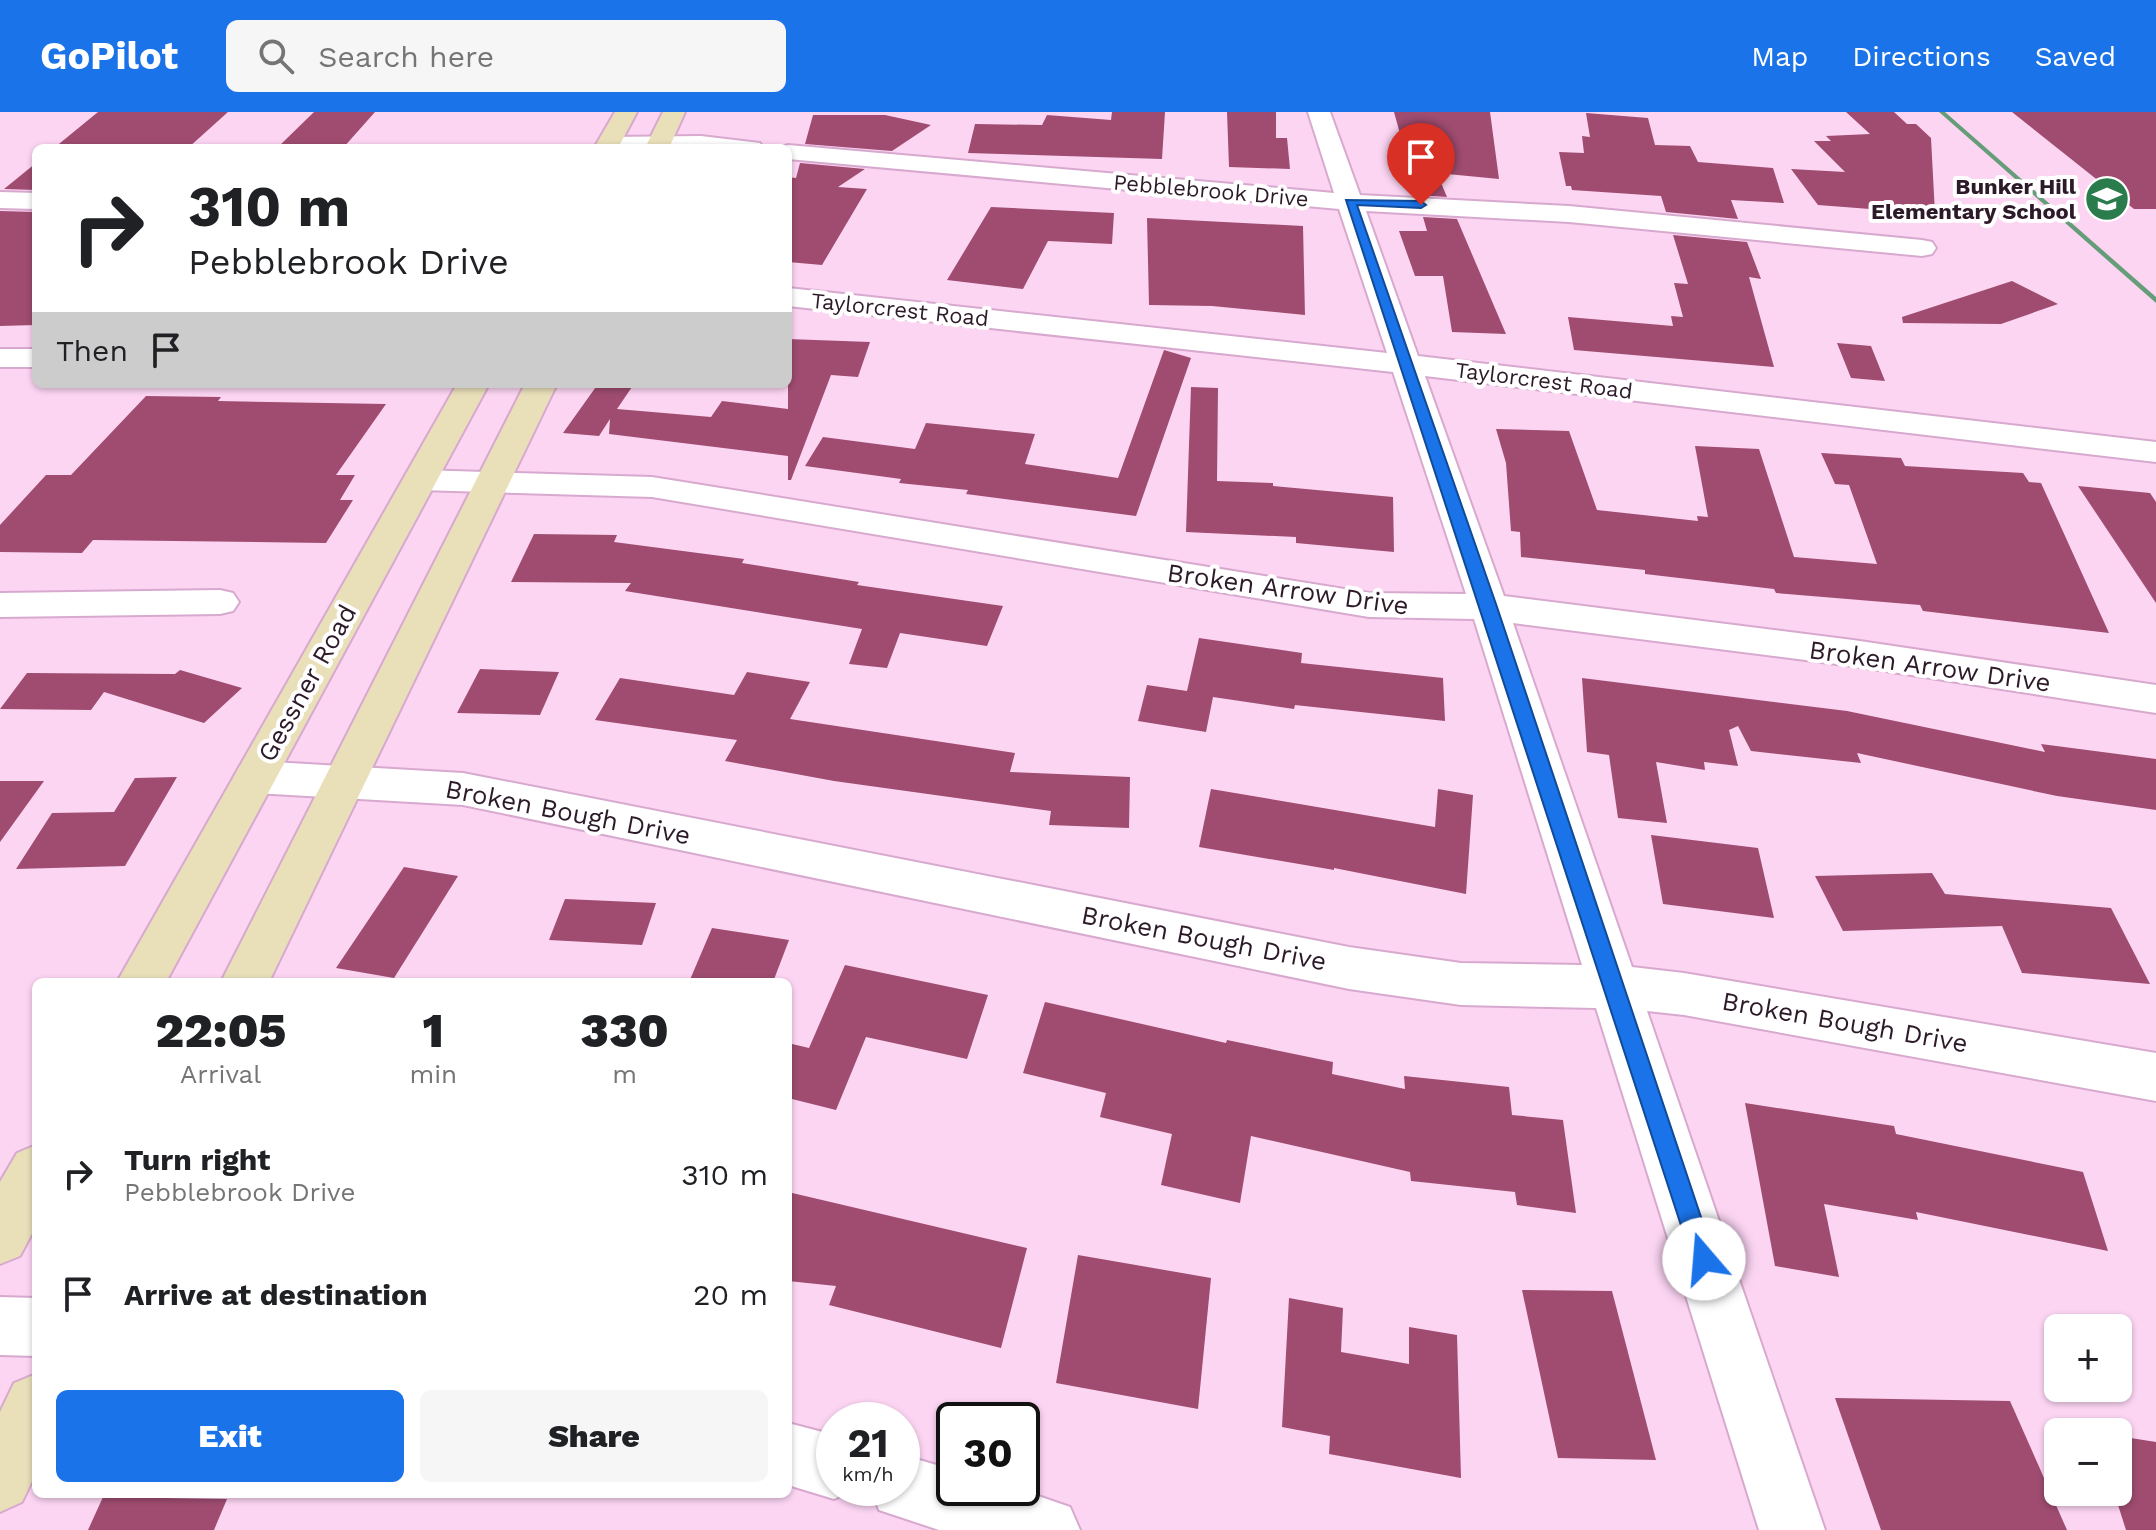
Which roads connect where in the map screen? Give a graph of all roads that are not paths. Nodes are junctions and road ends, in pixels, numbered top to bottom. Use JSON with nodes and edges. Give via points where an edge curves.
{"nodes":[{"id":1,"x":626,"y":112,"type":"edge"},
{"id":2,"x":674,"y":112,"type":"edge"},
{"id":3,"x":1319,"y":112,"type":"edge"},
{"id":4,"x":609,"y":144,"type":"edge"},
{"id":5,"x":658,"y":144,"type":"edge"},
{"id":6,"x":792,"y":152,"type":"edge"},
{"id":7,"x":0,"y":200,"type":"edge"},
{"id":8,"x":32,"y":201,"type":"edge"},
{"id":9,"x":1350,"y":202,"type":"junction"},
{"id":10,"x":1922,"y":248,"type":"dead end"},
{"id":11,"x":792,"y":297,"type":"edge"},
{"id":12,"x":0,"y":358,"type":"edge"},
{"id":13,"x":32,"y":358,"type":"edge"},
{"id":14,"x":1404,"y":364,"type":"junction"},
{"id":15,"x":471,"y":388,"type":"edge"},
{"id":16,"x":539,"y":388,"type":"edge"},
{"id":17,"x":2156,"y":452,"type":"edge"},
{"id":18,"x":420,"y":480,"type":"junction"},
{"id":19,"x":496,"y":480,"type":"junction"},
{"id":20,"x":220,"y":602,"type":"dead end"},
{"id":21,"x":0,"y":605,"type":"edge"},
{"id":22,"x":1489,"y":607,"type":"junction"},
{"id":23,"x":2156,"y":699,"type":"edge"},
{"id":24,"x":255,"y":777,"type":"junction"},
{"id":25,"x":345,"y":780,"type":"junction"},
{"id":26,"x":143,"y":978,"type":"edge"},
{"id":27,"x":247,"y":978,"type":"edge"},
{"id":28,"x":1615,"y":987,"type":"junction"},
{"id":29,"x":2156,"y":1077,"type":"edge"},
{"id":30,"x":32,"y":1178,"type":"edge"},
{"id":31,"x":0,"y":1236,"type":"edge"},
{"id":32,"x":0,"y":1326,"type":"edge"},
{"id":33,"x":32,"y":1327,"type":"edge"},
{"id":34,"x":32,"y":1413,"type":"edge"},
{"id":35,"x":792,"y":1455,"type":"edge"},
{"id":36,"x":816,"y":1462,"type":"edge"},
{"id":37,"x":0,"y":1480,"type":"edge"},
{"id":38,"x":920,"y":1492,"type":"edge"},
{"id":39,"x":1047,"y":1530,"type":"edge"},
{"id":40,"x":1792,"y":1530,"type":"edge"}],
"edges":[{"from":1,"to":4,"type":"main road"},
{"from":2,"to":5,"type":"main road"},
{"from":3,"to":9,"type":"street"},
{"from":6,"to":9,"type":"street","name":"Pebblebrook Drive"},
{"from":7,"to":8,"type":"street"},
{"from":9,"to":10,"type":"street","name":"Pebblebrook Drive","via":[[1569,214]]},
{"from":9,"to":14,"type":"street"},
{"from":11,"to":14,"type":"street","name":"Taylorcrest Road"},
{"from":12,"to":13,"type":"street"},
{"from":14,"to":17,"type":"street","name":"Taylorcrest Road"},
{"from":14,"to":22,"type":"street"},
{"from":15,"to":18,"type":"main road","name":"Gessner Road"},
{"from":16,"to":19,"type":"main road"},
{"from":18,"to":19,"type":"street","name":"Broken Arrow Drive"},
{"from":18,"to":24,"type":"main road","name":"Gessner Road"},
{"from":19,"to":22,"type":"street","name":"Broken Arrow Drive","via":[[652,487],[1369,605]]},
{"from":19,"to":25,"type":"main road"},
{"from":20,"to":21,"type":"street"},
{"from":22,"to":23,"type":"street","name":"Broken Arrow Drive","via":[[1853,653]]},
{"from":22,"to":28,"type":"street"},
{"from":24,"to":25,"type":"street","name":"Broken Bough Drive"},
{"from":24,"to":26,"type":"main road","name":"Gessner Road"},
{"from":25,"to":27,"type":"main road"},
{"from":25,"to":28,"type":"street","name":"Broken Bough Drive","via":[[463,789],[1349,968],[1461,984]]},
{"from":28,"to":29,"type":"street","name":"Broken Bough Drive","via":[[1684,994]]},
{"from":28,"to":40,"type":"street"},
{"from":30,"to":31,"type":"main road"},
{"from":32,"to":33,"type":"street"},
{"from":34,"to":37,"type":"main road"},
{"from":35,"to":36,"type":"street"},
{"from":38,"to":39,"type":"street"}]}
